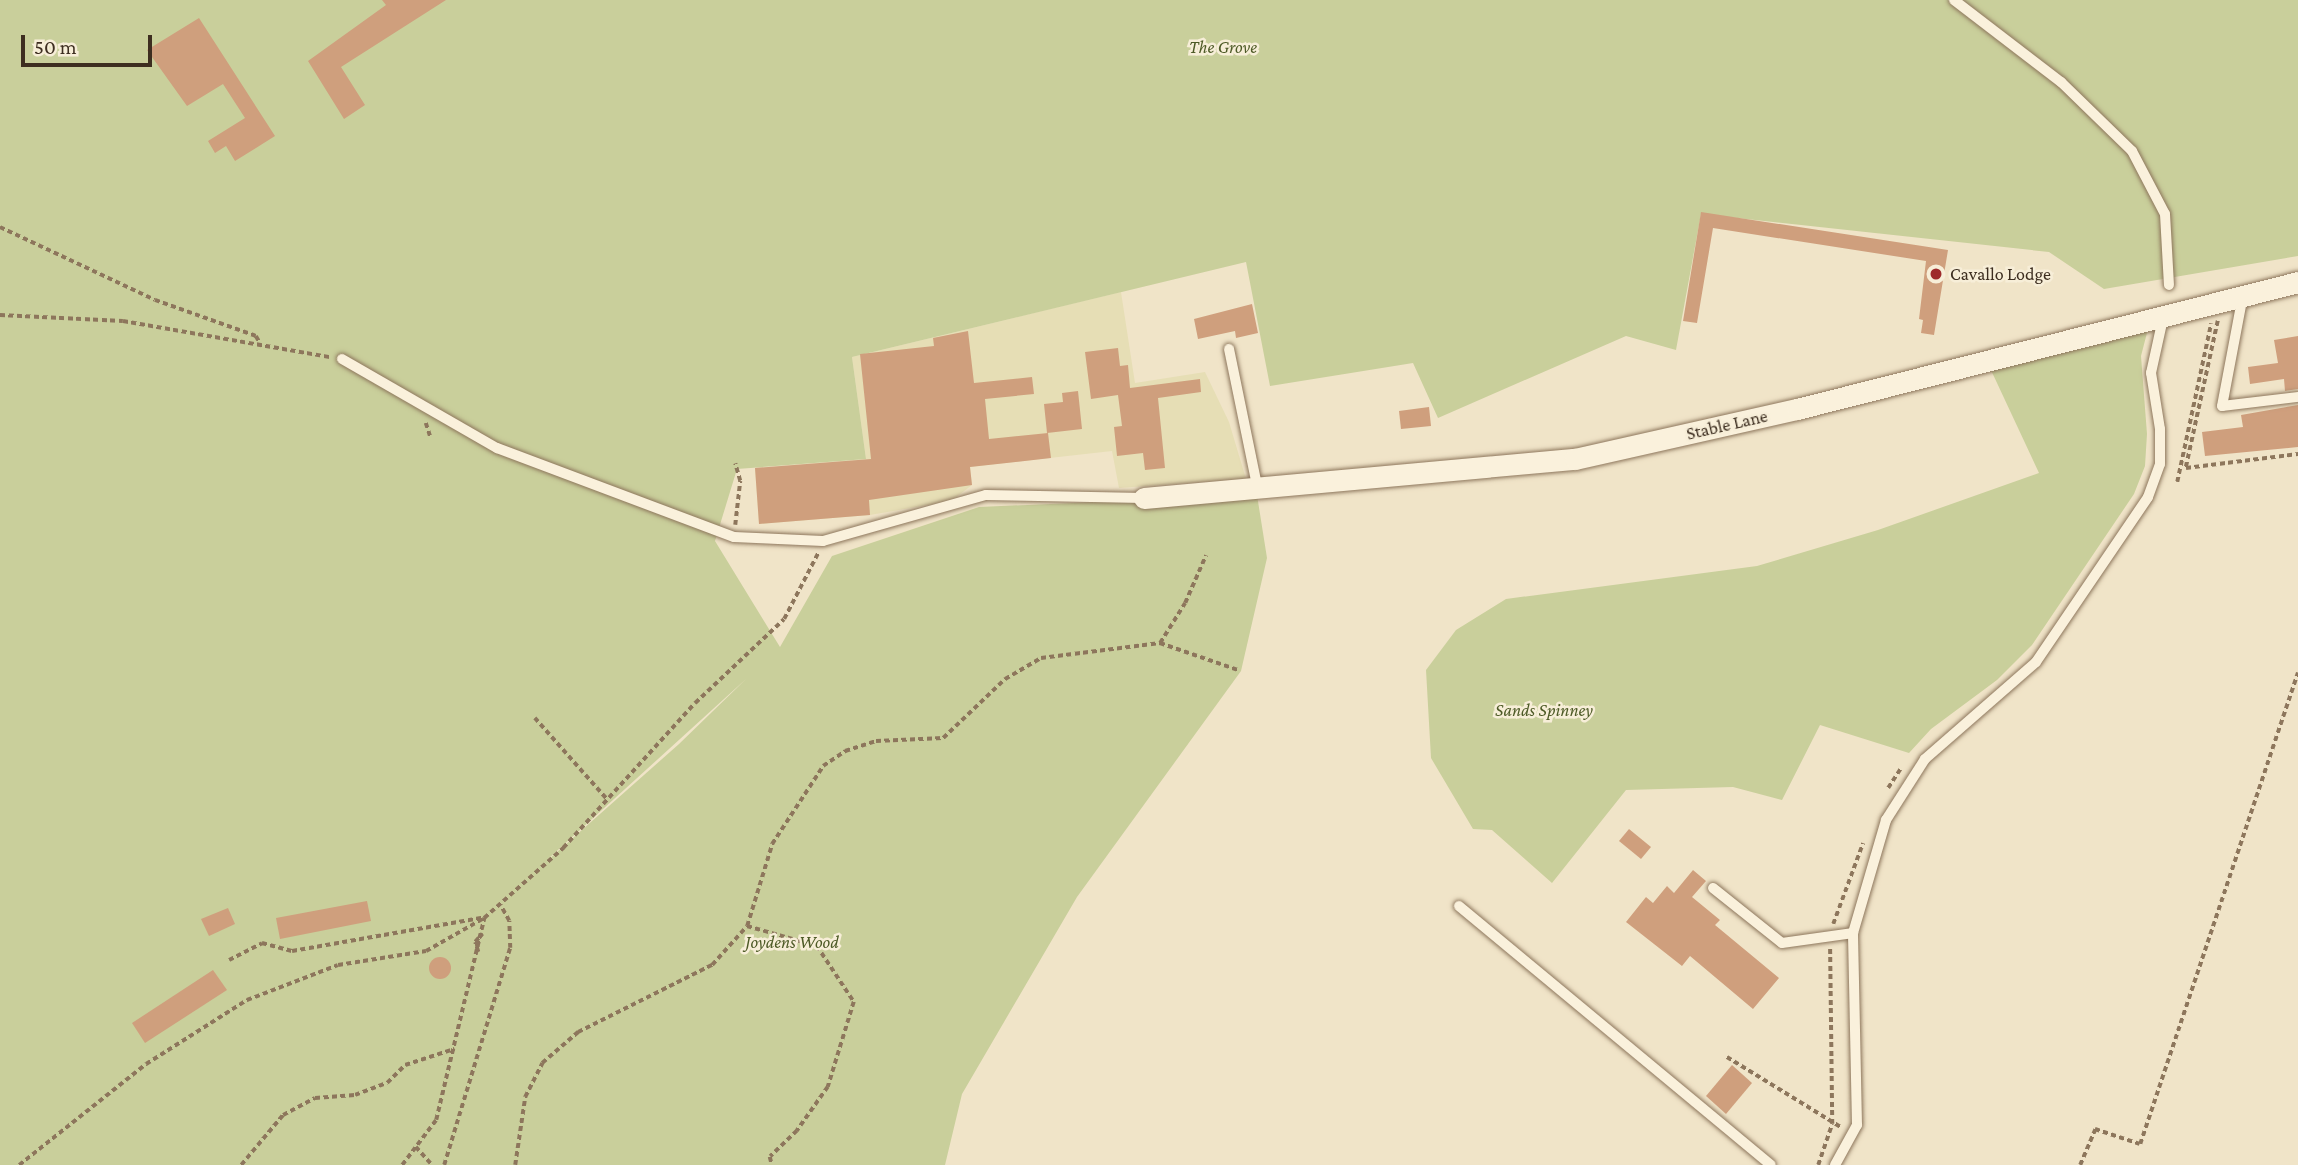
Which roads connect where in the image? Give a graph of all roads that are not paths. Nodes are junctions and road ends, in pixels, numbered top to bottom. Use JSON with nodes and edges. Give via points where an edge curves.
{"nodes":[{"id":1,"x":1954,"y":0,"type":"edge"},
{"id":2,"x":2298,"y":282,"type":"edge"},
{"id":3,"x":2169,"y":285,"type":"dead end"},
{"id":4,"x":2243,"y":294,"type":"junction"},
{"id":5,"x":2165,"y":313,"type":"junction"},
{"id":6,"x":1230,"y":349,"type":"dead end"},
{"id":7,"x":342,"y":359,"type":"road end"},
{"id":8,"x":2298,"y":397,"type":"edge"},
{"id":9,"x":1258,"y":490,"type":"junction"},
{"id":10,"x":1144,"y":498,"type":"joint"},
{"id":11,"x":1713,"y":888,"type":"dead end"},
{"id":12,"x":1459,"y":906,"type":"dead end"},
{"id":13,"x":1853,"y":933,"type":"junction"},
{"id":14,"x":1771,"y":1165,"type":"edge"},
{"id":15,"x":1835,"y":1165,"type":"edge"}],
"edges":[{"from":1,"to":3,"type":"lane","via":[[2061,82],[2132,150],[2165,215]]},
{"from":2,"to":4,"type":"street","name":"Stable Lane"},
{"from":4,"to":5,"type":"street","name":"Stable Lane"},
{"from":4,"to":8,"type":"lane","via":[[2222,406]]},
{"from":5,"to":9,"type":"street","name":"Stable Lane","via":[[1797,409],[1575,459]]},
{"from":5,"to":13,"type":"lane","via":[[2151,373],[2160,464],[2148,497],[2036,662],[1941,743],[1910,777],[1872,860]]},
{"from":6,"to":9,"type":"lane"},
{"from":7,"to":10,"type":"lane","via":[[497,448],[734,537],[823,541],[986,495]]},
{"from":9,"to":10,"type":"street","name":"Stable Lane"},
{"from":11,"to":13,"type":"lane","via":[[1782,943]]},
{"from":12,"to":14,"type":"lane"},
{"from":13,"to":15,"type":"lane","via":[[1857,1125]]}]}
